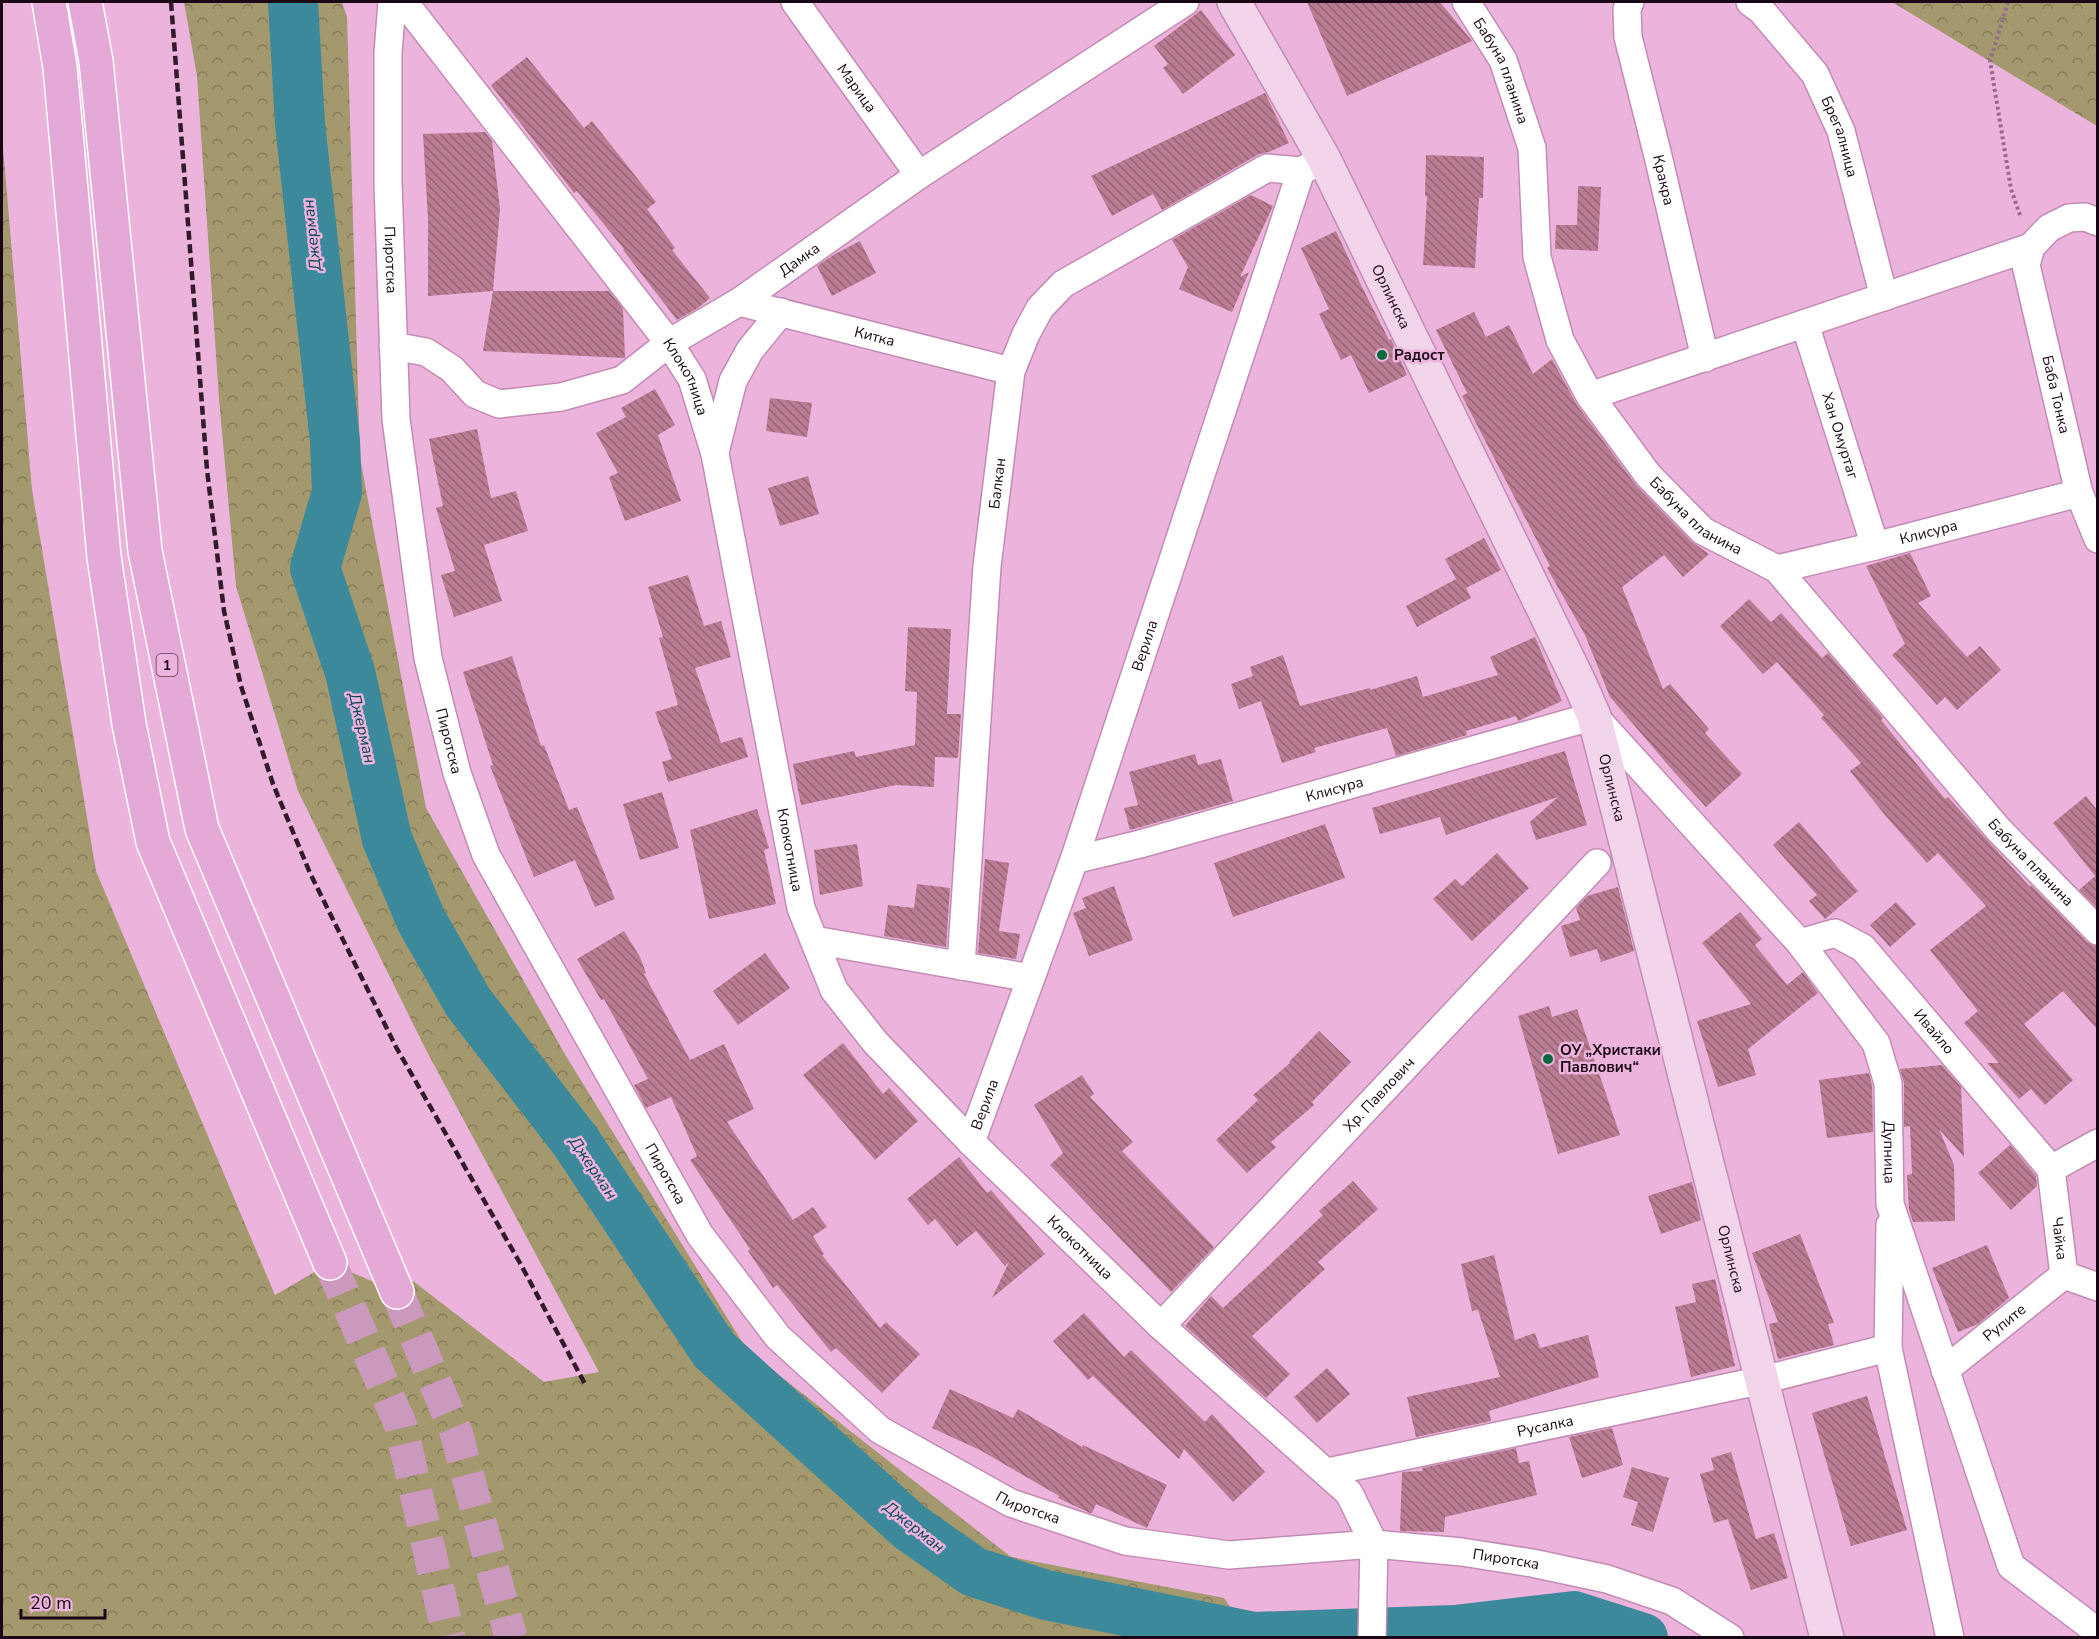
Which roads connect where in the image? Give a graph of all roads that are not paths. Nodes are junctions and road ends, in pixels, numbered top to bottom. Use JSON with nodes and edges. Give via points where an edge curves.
{"nodes":[{"id":1,"x":49,"y":2,"type":"edge"},
{"id":2,"x":85,"y":2,"type":"edge"},
{"id":3,"x":392,"y":2,"type":"edge"},
{"id":4,"x":404,"y":2,"type":"edge"},
{"id":5,"x":795,"y":2,"type":"edge"},
{"id":6,"x":1185,"y":2,"type":"edge"},
{"id":7,"x":1234,"y":2,"type":"edge"},
{"id":8,"x":1466,"y":2,"type":"edge"},
{"id":9,"x":1629,"y":2,"type":"edge"},
{"id":10,"x":1750,"y":2,"type":"edge"},
{"id":11,"x":1313,"y":165,"type":"junction"},
{"id":12,"x":919,"y":175,"type":"junction"},
{"id":13,"x":2097,"y":222,"type":"edge"},
{"id":14,"x":2031,"y":247,"type":"junction"},
{"id":15,"x":1884,"y":297,"type":"junction"},
{"id":16,"x":739,"y":302,"type":"junction"},
{"id":17,"x":781,"y":312,"type":"junction"},
{"id":18,"x":1805,"y":324,"type":"junction"},
{"id":19,"x":669,"y":343,"type":"junction"},
{"id":20,"x":393,"y":346,"type":"junction"},
{"id":21,"x":1705,"y":358,"type":"junction"},
{"id":22,"x":1011,"y":371,"type":"junction"},
{"id":23,"x":1590,"y":396,"type":"junction"},
{"id":24,"x":715,"y":454,"type":"junction"},
{"id":25,"x":2079,"y":493,"type":"junction"},
{"id":26,"x":2097,"y":539,"type":"edge"},
{"id":27,"x":1875,"y":546,"type":"junction"},
{"id":28,"x":1777,"y":569,"type":"junction"},
{"id":29,"x":1594,"y":716,"type":"junction"},
{"id":30,"x":1074,"y":860,"type":"junction"},
{"id":31,"x":1597,"y":863,"type":"dead end"},
{"id":32,"x":2097,"y":931,"type":"edge"},
{"id":33,"x":814,"y":940,"type":"junction"},
{"id":34,"x":1800,"y":943,"type":"junction"},
{"id":35,"x":961,"y":966,"type":"junction"},
{"id":36,"x":1031,"y":978,"type":"junction"},
{"id":37,"x":971,"y":1142,"type":"junction"},
{"id":38,"x":2097,"y":1143,"type":"edge"},
{"id":39,"x":2051,"y":1169,"type":"junction"},
{"id":40,"x":1890,"y":1204,"type":"junction"},
{"id":41,"x":330,"y":1263,"type":"tunnel mouth"},
{"id":42,"x":2064,"y":1275,"type":"junction"},
{"id":43,"x":2097,"y":1287,"type":"edge"},
{"id":44,"x":397,"y":1292,"type":"tunnel mouth"},
{"id":45,"x":1161,"y":1326,"type":"junction"},
{"id":46,"x":1888,"y":1348,"type":"junction"},
{"id":47,"x":1945,"y":1370,"type":"junction"},
{"id":48,"x":1763,"y":1380,"type":"junction"},
{"id":49,"x":1328,"y":1472,"type":"junction"},
{"id":50,"x":1374,"y":1544,"type":"junction"},
{"id":51,"x":2097,"y":1632,"type":"edge"},
{"id":52,"x":1372,"y":1638,"type":"edge"},
{"id":53,"x":1730,"y":1638,"type":"edge"},
{"id":54,"x":1827,"y":1638,"type":"edge"},
{"id":55,"x":1950,"y":1638,"type":"edge"}],
"edges":[{"from":1,"to":41,"type":"main road","via":[[60,67],[104,557],[129,724],[153,842]]},
{"from":2,"to":44,"type":"main road","number":"1","via":[[96,61],[145,551],[202,829]]},
{"from":3,"to":20,"type":"street","name":"Пиротска","via":[[388,183]]},
{"from":4,"to":19,"type":"street","name":"Клокотница"},
{"from":5,"to":12,"type":"street","name":"Марица"},
{"from":6,"to":12,"type":"street","name":"Дамка"},
{"from":7,"to":11,"type":"street","name":"Орлинска"},
{"from":8,"to":23,"type":"street","name":"Бабуна планина","via":[[1503,60],[1532,148],[1537,258],[1560,340]]},
{"from":9,"to":21,"type":"street","name":"Кракра","via":[[1628,36]]},
{"from":10,"to":15,"type":"street","name":"Брегалница","via":[[1815,74],[1841,131]]},
{"from":11,"to":22,"type":"street","name":"Балкан","via":[[1267,168],[1063,284],[1040,308]]},
{"from":11,"to":29,"type":"street","name":"Орлинска","via":[[1570,662]]},
{"from":11,"to":30,"type":"street","name":"Верила"},
{"from":12,"to":16,"type":"street","name":"Дамка"},
{"from":13,"to":14,"type":"street","via":[[2085,217],[2069,218],[2049,228]]},
{"from":14,"to":15,"type":"street"},
{"from":14,"to":25,"type":"street","name":"Баба Тонка","via":[[2026,265]]},
{"from":15,"to":18,"type":"street"},
{"from":16,"to":17,"type":"street","name":"Китка"},
{"from":16,"to":19,"type":"street","name":"Дамка"},
{"from":17,"to":22,"type":"street","name":"Китка"},
{"from":17,"to":24,"type":"street","via":[[750,350],[733,381]]},
{"from":18,"to":21,"type":"street"},
{"from":18,"to":27,"type":"street","name":"Хан Омуртаг"},
{"from":19,"to":20,"type":"street","name":"Дамка","via":[[622,380],[561,397],[499,404],[475,394],[452,369],[426,352]]},
{"from":19,"to":24,"type":"street","name":"Клокотница","via":[[692,379]]},
{"from":20,"to":50,"type":"street","name":"Пиротска","via":[[396,419],[428,658],[457,773],[486,855],[700,1235],[778,1338],[880,1430],[1011,1503],[1125,1541],[1229,1555]]},
{"from":21,"to":23,"type":"street"},
{"from":22,"to":35,"type":"street","name":"Балкан","via":[[987,566]]},
{"from":23,"to":28,"type":"street","name":"Бабуна планина","via":[[1648,475],[1703,531]]},
{"from":24,"to":33,"type":"street","name":"Клокотница","via":[[801,908]]},
{"from":25,"to":26,"type":"street","name":"Баба Тонка"},
{"from":25,"to":27,"type":"street","name":"Клисура"},
{"from":27,"to":28,"type":"street","name":"Клисура"},
{"from":28,"to":32,"type":"street","name":"Бабуна планина","via":[[1998,829]]},
{"from":29,"to":30,"type":"street","name":"Клисура"},
{"from":29,"to":34,"type":"street","name":"Дупница"},
{"from":29,"to":48,"type":"street","name":"Орлинска"},
{"from":30,"to":36,"type":"street","name":"Верила"},
{"from":31,"to":45,"type":"street","name":"Хр. Павлович"},
{"from":33,"to":35,"type":"street"},
{"from":33,"to":37,"type":"street","name":"Клокотница","via":[[834,990],[875,1042]]},
{"from":34,"to":39,"type":"street","name":"Ивайло","via":[[1835,933],[1863,948]]},
{"from":34,"to":40,"type":"street","name":"Дупница","via":[[1876,1042],[1888,1083]]},
{"from":35,"to":36,"type":"street"},
{"from":36,"to":37,"type":"street","name":"Верила"},
{"from":37,"to":45,"type":"street","name":"Клокотница"},
{"from":38,"to":39,"type":"street"},
{"from":39,"to":42,"type":"street","name":"Чайка"},
{"from":40,"to":46,"type":"street"},
{"from":40,"to":47,"type":"street","name":"Дупница"},
{"from":42,"to":43,"type":"street","name":"Чайка"},
{"from":42,"to":47,"type":"street","name":"Рупите"},
{"from":45,"to":49,"type":"street","name":"Клокотница"},
{"from":46,"to":48,"type":"street","name":"Русалка"},
{"from":46,"to":55,"type":"street"},
{"from":47,"to":51,"type":"street","name":"Дупница","via":[[2011,1566]]},
{"from":48,"to":49,"type":"street","name":"Русалка"},
{"from":48,"to":54,"type":"street","name":"Орлинска"},
{"from":49,"to":50,"type":"street","name":"Клокотница","via":[[1349,1492]]},
{"from":50,"to":52,"type":"street","name":"Клокотница"},
{"from":50,"to":53,"type":"street","name":"Пиротска","via":[[1462,1552],[1607,1579],[1672,1601]]}]}
